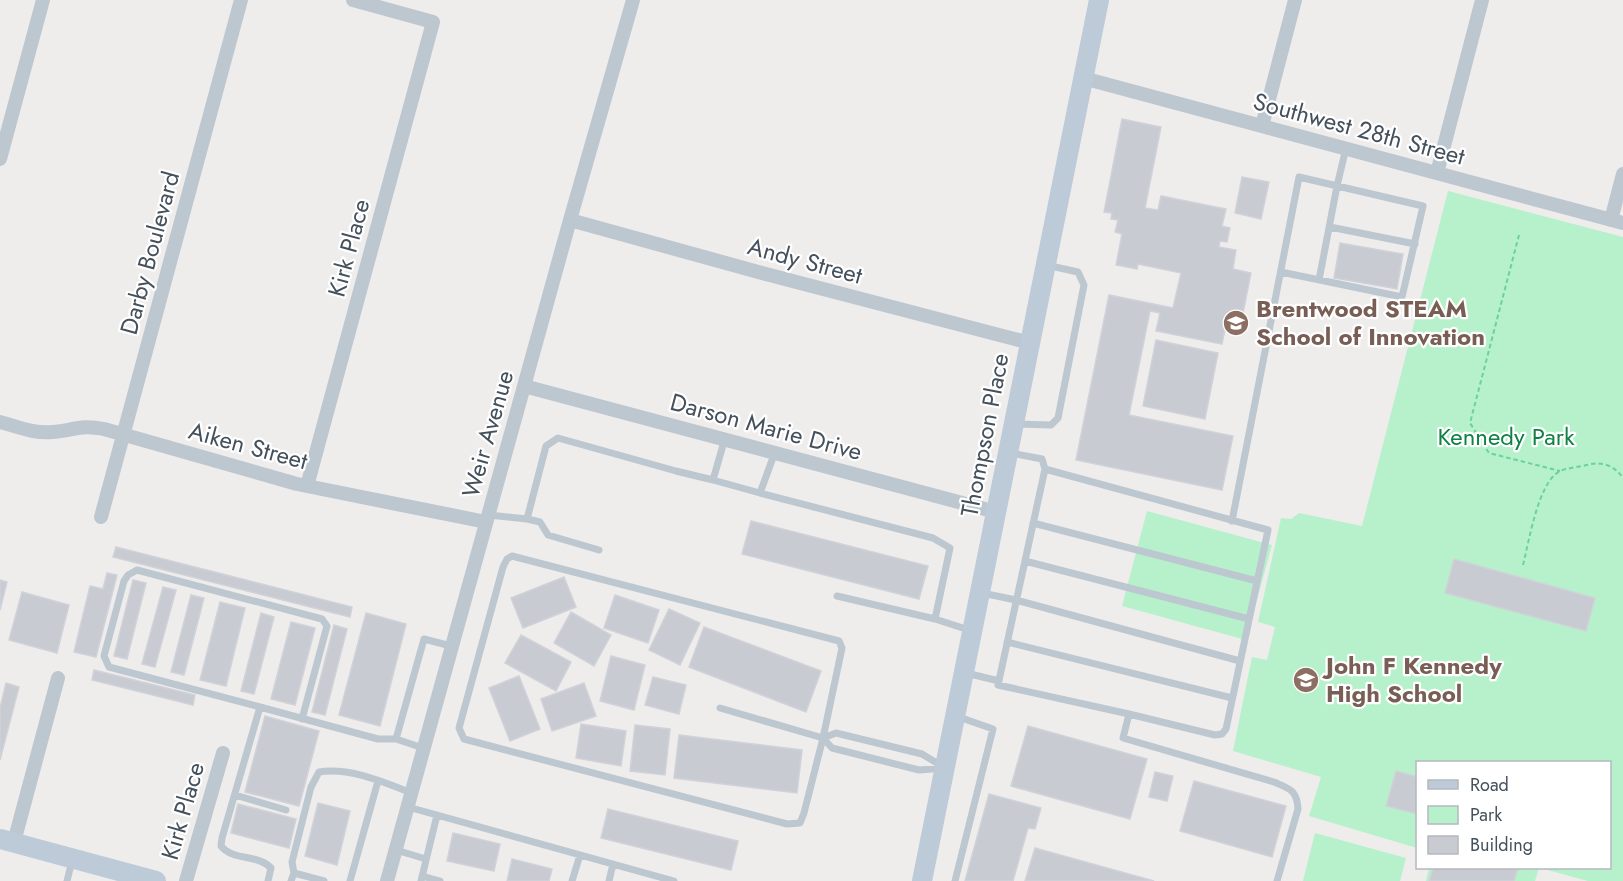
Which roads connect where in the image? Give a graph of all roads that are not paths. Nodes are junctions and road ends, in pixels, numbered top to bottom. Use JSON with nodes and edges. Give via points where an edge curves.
{"nodes":[{"id":1,"x":43,"y":0,"type":"edge"},
{"id":2,"x":241,"y":0,"type":"edge"},
{"id":3,"x":353,"y":0,"type":"edge"},
{"id":4,"x":633,"y":0,"type":"edge"},
{"id":5,"x":1099,"y":0,"type":"edge"},
{"id":6,"x":1295,"y":0,"type":"edge"},
{"id":7,"x":1482,"y":0,"type":"edge"},
{"id":8,"x":1083,"y":78,"type":"junction"},
{"id":9,"x":1262,"y":126,"type":"junction"},
{"id":10,"x":1346,"y":148,"type":"junction"},
{"id":11,"x":0,"y":159,"type":"edge"},
{"id":12,"x":1437,"y":173,"type":"junction"},
{"id":13,"x":1623,"y":174,"type":"edge"},
{"id":14,"x":1337,"y":186,"type":"junction"},
{"id":15,"x":570,"y":220,"type":"junction"},
{"id":16,"x":1617,"y":222,"type":"edge"},
{"id":17,"x":1330,"y":227,"type":"junction"},
{"id":18,"x":1415,"y":244,"type":"junction"},
{"id":19,"x":1046,"y":265,"type":"junction"},
{"id":20,"x":1281,"y":272,"type":"junction"},
{"id":21,"x":1319,"y":280,"type":"junction"},
{"id":22,"x":1030,"y":343,"type":"junction"},
{"id":23,"x":524,"y":386,"type":"junction"},
{"id":24,"x":0,"y":422,"type":"edge"},
{"id":25,"x":1015,"y":423,"type":"junction"},
{"id":26,"x":124,"y":434,"type":"junction"},
{"id":27,"x":725,"y":438,"type":"junction"},
{"id":28,"x":775,"y":452,"type":"junction"},
{"id":29,"x":1009,"y":453,"type":"junction"},
{"id":30,"x":1045,"y":469,"type":"junction"},
{"id":31,"x":713,"y":480,"type":"junction"},
{"id":32,"x":307,"y":486,"type":"junction"},
{"id":33,"x":760,"y":493,"type":"junction"},
{"id":34,"x":996,"y":512,"type":"junction"},
{"id":35,"x":100,"y":517,"type":"dead end"},
{"id":36,"x":487,"y":518,"type":"junction"},
{"id":37,"x":527,"y":519,"type":"junction"},
{"id":38,"x":1232,"y":521,"type":"junction"},
{"id":39,"x":1033,"y":523,"type":"junction"},
{"id":40,"x":599,"y":550,"type":"dead end"},
{"id":41,"x":1025,"y":561,"type":"junction"},
{"id":42,"x":1257,"y":581,"type":"junction"},
{"id":43,"x":979,"y":592,"type":"junction"},
{"id":44,"x":837,"y":596,"type":"dead end"},
{"id":45,"x":1016,"y":600,"type":"junction"},
{"id":46,"x":935,"y":619,"type":"junction"},
{"id":47,"x":1249,"y":619,"type":"junction"},
{"id":48,"x":972,"y":631,"type":"junction"},
{"id":49,"x":1007,"y":642,"type":"junction"},
{"id":50,"x":451,"y":646,"type":"junction"},
{"id":51,"x":1240,"y":661,"type":"junction"},
{"id":52,"x":963,"y":673,"type":"junction"},
{"id":53,"x":58,"y":678,"type":"dead end"},
{"id":54,"x":998,"y":683,"type":"junction"},
{"id":55,"x":1232,"y":698,"type":"junction"},
{"id":56,"x":260,"y":707,"type":"junction"},
{"id":57,"x":720,"y":708,"type":"dead end"},
{"id":58,"x":1129,"y":714,"type":"junction"},
{"id":59,"x":955,"y":716,"type":"junction"},
{"id":60,"x":302,"y":719,"type":"junction"},
{"id":61,"x":824,"y":738,"type":"junction"},
{"id":62,"x":396,"y":740,"type":"junction"},
{"id":63,"x":423,"y":748,"type":"junction"},
{"id":64,"x":223,"y":753,"type":"dead end"},
{"id":65,"x":945,"y":768,"type":"junction"},
{"id":66,"x":378,"y":781,"type":"junction"},
{"id":67,"x":412,"y":793,"type":"junction"},
{"id":68,"x":235,"y":795,"type":"junction"},
{"id":69,"x":408,"y":807,"type":"junction"},
{"id":70,"x":286,"y":810,"type":"dead end"},
{"id":71,"x":437,"y":815,"type":"junction"},
{"id":72,"x":7,"y":840,"type":"edge"},
{"id":73,"x":396,"y":850,"type":"junction"},
{"id":74,"x":580,"y":855,"type":"junction"},
{"id":75,"x":73,"y":858,"type":"junction"},
{"id":76,"x":426,"y":859,"type":"junction"},
{"id":77,"x":613,"y":864,"type":"junction"},
{"id":78,"x":639,"y":871,"type":"junction"},
{"id":79,"x":294,"y":873,"type":"junction"},
{"id":80,"x":422,"y":879,"type":"edge"},
{"id":81,"x":68,"y":881,"type":"edge"},
{"id":82,"x":156,"y":881,"type":"edge"},
{"id":83,"x":186,"y":881,"type":"edge"},
{"id":84,"x":268,"y":881,"type":"edge"},
{"id":85,"x":291,"y":881,"type":"edge"},
{"id":86,"x":324,"y":881,"type":"edge"},
{"id":87,"x":350,"y":881,"type":"edge"},
{"id":88,"x":387,"y":881,"type":"edge"},
{"id":89,"x":440,"y":881,"type":"edge"},
{"id":90,"x":572,"y":881,"type":"edge"},
{"id":91,"x":609,"y":881,"type":"edge"},
{"id":92,"x":636,"y":881,"type":"edge"},
{"id":93,"x":674,"y":881,"type":"edge"},
{"id":94,"x":922,"y":881,"type":"edge"},
{"id":95,"x":955,"y":881,"type":"edge"},
{"id":96,"x":1276,"y":881,"type":"edge"}],
"edges":[{"from":1,"to":11,"type":"street"},
{"from":2,"to":26,"type":"street","name":"Darby Boulevard"},
{"from":3,"to":32,"type":"street","name":"Kirk Place","via":[[433,22]]},
{"from":4,"to":15,"type":"street","name":"Weir Avenue"},
{"from":5,"to":8,"type":"street","name":"Thompson Place"},
{"from":6,"to":9,"type":"street"},
{"from":7,"to":12,"type":"street"},
{"from":8,"to":9,"type":"street","name":"Southwest 28th Street"},
{"from":8,"to":19,"type":"street","name":"Thompson Place"},
{"from":9,"to":10,"type":"street","name":"Southwest 28th Street"},
{"from":10,"to":12,"type":"street","name":"Southwest 28th Street"},
{"from":10,"to":14,"type":"lane"},
{"from":12,"to":16,"type":"street","name":"Southwest 28th Street"},
{"from":13,"to":16,"type":"street"},
{"from":14,"to":17,"type":"lane"},
{"from":14,"to":18,"type":"lane","via":[[1423,207]]},
{"from":14,"to":20,"type":"lane","via":[[1299,177]]},
{"from":15,"to":22,"type":"street","name":"Andy Street"},
{"from":15,"to":23,"type":"street","name":"Weir Avenue"},
{"from":17,"to":18,"type":"lane"},
{"from":17,"to":21,"type":"lane"},
{"from":18,"to":21,"type":"lane","via":[[1402,297]]},
{"from":19,"to":22,"type":"street","name":"Thompson Place"},
{"from":19,"to":25,"type":"lane","via":[[1078,272],[1084,285],[1058,418],[1051,425]]},
{"from":20,"to":21,"type":"lane"},
{"from":20,"to":38,"type":"lane"},
{"from":22,"to":25,"type":"street","name":"Thompson Place"},
{"from":23,"to":27,"type":"street","name":"Darson Marie Drive"},
{"from":23,"to":36,"type":"street","name":"Weir Avenue"},
{"from":24,"to":26,"type":"street","name":"Aiken Street","via":[[34,431],[85,426]]},
{"from":25,"to":29,"type":"street","name":"Thompson Place"},
{"from":26,"to":32,"type":"street","name":"Aiken Street"},
{"from":26,"to":35,"type":"street","name":"Darby Boulevard"},
{"from":27,"to":28,"type":"street","name":"Darson Marie Drive"},
{"from":27,"to":31,"type":"lane"},
{"from":28,"to":33,"type":"lane"},
{"from":28,"to":34,"type":"street","name":"Darson Marie Drive"},
{"from":29,"to":30,"type":"lane","via":[[1042,459]]},
{"from":29,"to":34,"type":"street","name":"Thompson Place"},
{"from":30,"to":38,"type":"lane"},
{"from":30,"to":39,"type":"lane"},
{"from":31,"to":33,"type":"lane"},
{"from":31,"to":37,"type":"lane","via":[[558,438],[546,446]]},
{"from":32,"to":36,"type":"street","name":"Aiken Street"},
{"from":33,"to":46,"type":"lane","via":[[933,538],[950,548]]},
{"from":34,"to":43,"type":"street","name":"Thompson Place"},
{"from":36,"to":37,"type":"lane"},
{"from":36,"to":50,"type":"street","name":"Weir Avenue"},
{"from":37,"to":40,"type":"lane","via":[[540,522],[548,535]]},
{"from":38,"to":42,"type":"lane","via":[[1268,530]]},
{"from":39,"to":41,"type":"lane"},
{"from":39,"to":42,"type":"lane"},
{"from":41,"to":45,"type":"lane"},
{"from":41,"to":47,"type":"lane"},
{"from":42,"to":47,"type":"lane"},
{"from":43,"to":45,"type":"lane"},
{"from":43,"to":48,"type":"street","name":"Thompson Place"},
{"from":44,"to":46,"type":"lane"},
{"from":45,"to":49,"type":"lane"},
{"from":45,"to":51,"type":"lane"},
{"from":46,"to":48,"type":"lane"},
{"from":47,"to":51,"type":"lane"},
{"from":48,"to":52,"type":"street","name":"Thompson Place"},
{"from":49,"to":54,"type":"lane"},
{"from":49,"to":55,"type":"lane"},
{"from":50,"to":62,"type":"lane","via":[[424,639]]},
{"from":50,"to":63,"type":"street","name":"Weir Avenue"},
{"from":51,"to":55,"type":"lane"},
{"from":52,"to":54,"type":"lane"},
{"from":52,"to":59,"type":"street","name":"Thompson Place"},
{"from":53,"to":72,"type":"street"},
{"from":54,"to":58,"type":"lane"},
{"from":55,"to":58,"type":"lane","via":[[1222,734]]},
{"from":56,"to":60,"type":"lane"},
{"from":56,"to":60,"type":"lane","via":[[109,667],[104,656],[128,575],[138,570],[322,619],[327,626]]},
{"from":56,"to":68,"type":"lane"},
{"from":57,"to":61,"type":"lane"},
{"from":58,"to":96,"type":"lane","via":[[1123,738],[1291,790],[1298,809]]},
{"from":59,"to":65,"type":"street","name":"Thompson Place"},
{"from":59,"to":95,"type":"lane","via":[[993,729]]},
{"from":60,"to":62,"type":"lane"},
{"from":61,"to":61,"type":"lane","via":[[842,648],[839,641],[512,556],[503,567],[459,728],[464,739],[794,825],[804,813]]},
{"from":61,"to":65,"type":"lane","via":[[836,733],[922,754]]},
{"from":61,"to":65,"type":"lane","via":[[832,748],[919,770]]},
{"from":62,"to":63,"type":"lane"},
{"from":63,"to":67,"type":"street","name":"Weir Avenue"},
{"from":64,"to":83,"type":"street","name":"Kirk Place"},
{"from":65,"to":94,"type":"street","name":"Thompson Place"},
{"from":66,"to":67,"type":"lane"},
{"from":66,"to":79,"type":"lane","via":[[335,769],[319,772],[311,787],[297,841],[292,862]]},
{"from":66,"to":87,"type":"lane"},
{"from":67,"to":69,"type":"street","name":"Weir Avenue"},
{"from":68,"to":70,"type":"lane"},
{"from":68,"to":84,"type":"lane","via":[[221,846],[226,852],[266,863],[271,868]]},
{"from":69,"to":71,"type":"lane"},
{"from":69,"to":73,"type":"street","name":"Weir Avenue"},
{"from":71,"to":74,"type":"lane"},
{"from":71,"to":76,"type":"lane"},
{"from":72,"to":75,"type":"street"},
{"from":73,"to":76,"type":"lane"},
{"from":73,"to":88,"type":"street","name":"Weir Avenue"},
{"from":74,"to":77,"type":"lane"},
{"from":74,"to":90,"type":"lane"},
{"from":75,"to":81,"type":"lane"},
{"from":75,"to":82,"type":"street"},
{"from":76,"to":80,"type":"lane"},
{"from":77,"to":78,"type":"lane"},
{"from":77,"to":91,"type":"lane"},
{"from":78,"to":92,"type":"lane"},
{"from":78,"to":93,"type":"lane"},
{"from":79,"to":85,"type":"lane"},
{"from":79,"to":86,"type":"lane"},
{"from":80,"to":89,"type":"lane"}]}
